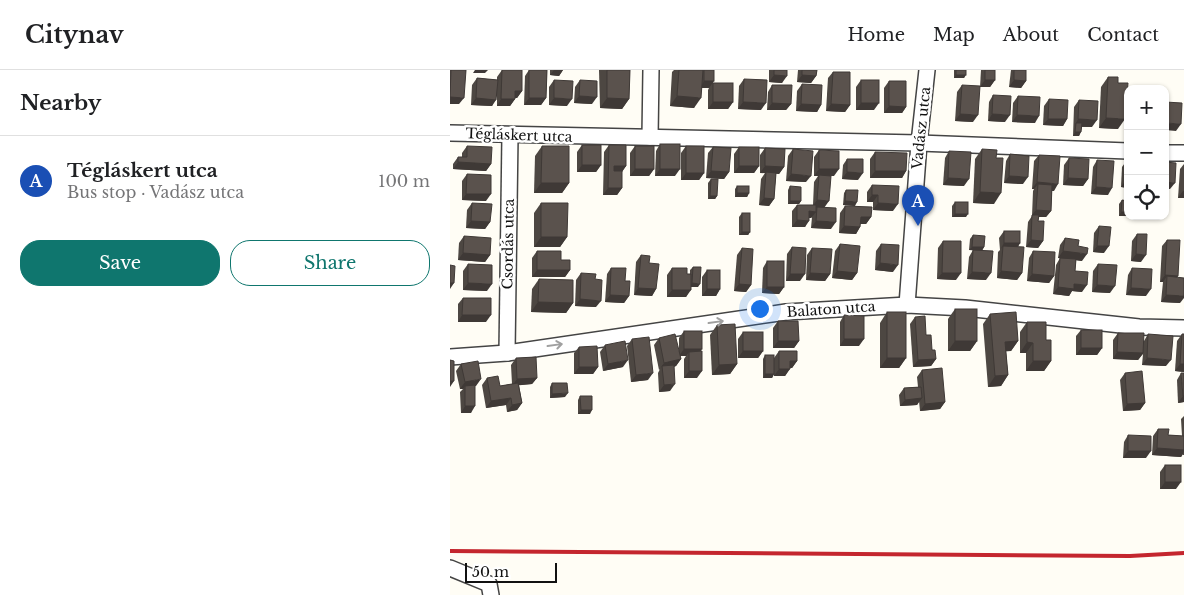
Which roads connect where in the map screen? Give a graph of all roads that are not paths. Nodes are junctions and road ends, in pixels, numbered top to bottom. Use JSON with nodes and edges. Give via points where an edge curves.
{"nodes":[{"id":1,"x":651,"y":70,"type":"edge"},
{"id":2,"x":927,"y":70,"type":"edge"},
{"id":3,"x":450,"y":133,"type":"edge"},
{"id":4,"x":510,"y":135,"type":"junction"},
{"id":5,"x":650,"y":137,"type":"junction"},
{"id":6,"x":919,"y":143,"type":"junction"},
{"id":7,"x":1124,"y":151,"type":"edge"},
{"id":8,"x":1169,"y":153,"type":"edge"},
{"id":9,"x":1184,"y":153,"type":"edge"},
{"id":10,"x":907,"y":305,"type":"junction"},
{"id":11,"x":1184,"y":328,"type":"edge"},
{"id":12,"x":507,"y":353,"type":"junction"},
{"id":13,"x":450,"y":357,"type":"edge"},
{"id":14,"x":450,"y":568,"type":"edge"},
{"id":15,"x":491,"y":595,"type":"edge"}],
"edges":[{"from":1,"to":5,"type":"street"},
{"from":2,"to":6,"type":"street","name":"Vadász utca"},
{"from":3,"to":4,"type":"street","name":"Tégláskert utca"},
{"from":4,"to":5,"type":"street","name":"Tégláskert utca"},
{"from":4,"to":12,"type":"street","name":"Csordás utca"},
{"from":5,"to":6,"type":"street","name":"Tégláskert utca"},
{"from":6,"to":7,"type":"street","name":"Tégláskert utca"},
{"from":6,"to":10,"type":"street","name":"Vadász utca"},
{"from":8,"to":9,"type":"street"},
{"from":10,"to":11,"type":"street","name":"Balaton utca","via":[[1139,327]]},
{"from":12,"to":10,"type":"street","name":"Balaton utca","one_way":true,"via":[[786,312]]},
{"from":12,"to":13,"type":"street","name":"Balaton utca"},
{"from":14,"to":15,"type":"street","via":[[489,584]]}]}
